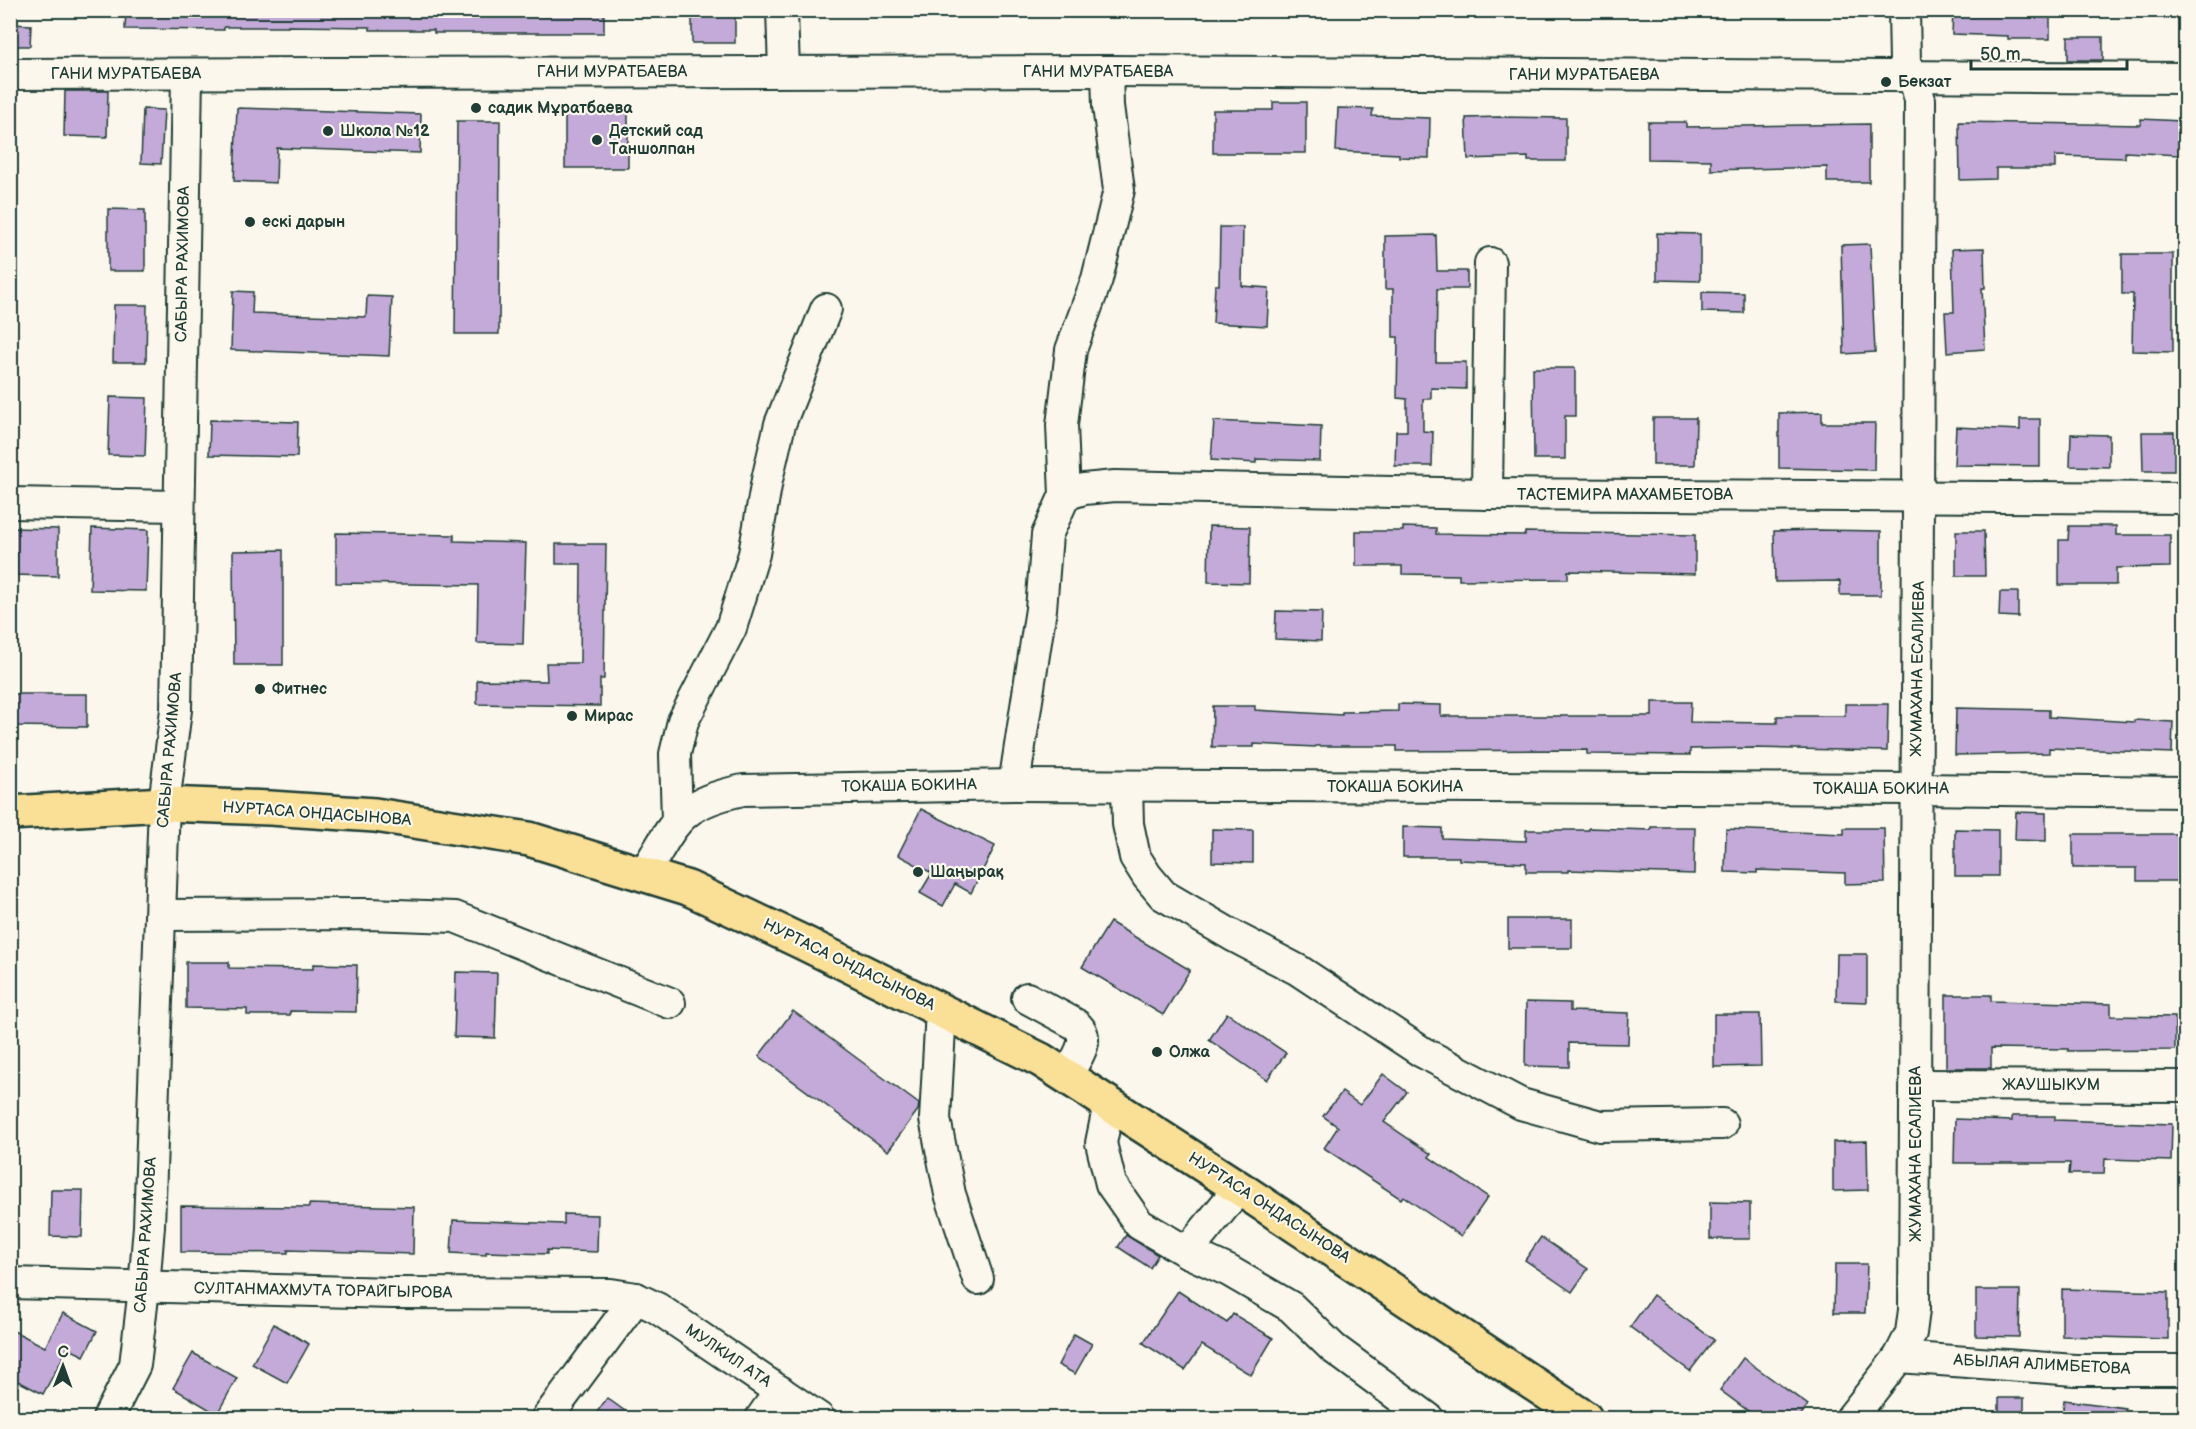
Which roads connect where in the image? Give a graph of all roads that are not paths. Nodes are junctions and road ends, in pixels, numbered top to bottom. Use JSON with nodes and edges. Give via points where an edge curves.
{"nodes":[{"id":1,"x":782,"y":10,"type":"edge"},
{"id":2,"x":1904,"y":10,"type":"edge"},
{"id":3,"x":784,"y":71,"type":"junction"},
{"id":4,"x":1107,"y":71,"type":"junction"},
{"id":5,"x":10,"y":74,"type":"edge"},
{"id":6,"x":187,"y":74,"type":"junction"},
{"id":7,"x":1914,"y":78,"type":"junction"},
{"id":8,"x":2186,"y":78,"type":"edge"},
{"id":9,"x":1490,"y":263,"type":"dead end"},
{"id":10,"x":825,"y":309,"type":"dead end"},
{"id":11,"x":1487,"y":494,"type":"junction"},
{"id":12,"x":1065,"y":495,"type":"junction"},
{"id":13,"x":1919,"y":498,"type":"junction"},
{"id":14,"x":2186,"y":498,"type":"edge"},
{"id":15,"x":10,"y":503,"type":"edge"},
{"id":16,"x":178,"y":506,"type":"junction"},
{"id":17,"x":1014,"y":785,"type":"junction"},
{"id":18,"x":1127,"y":786,"type":"junction"},
{"id":19,"x":1916,"y":789,"type":"junction"},
{"id":20,"x":2186,"y":792,"type":"edge"},
{"id":21,"x":164,"y":804,"type":"junction"},
{"id":22,"x":10,"y":813,"type":"edge"},
{"id":23,"x":677,"y":820,"type":"junction"},
{"id":24,"x":644,"y":874,"type":"junction"},
{"id":25,"x":161,"y":915,"type":"junction"},
{"id":26,"x":1027,"y":998,"type":"dead end"},
{"id":27,"x":670,"y":1003,"type":"dead end"},
{"id":28,"x":941,"y":1010,"type":"junction"},
{"id":29,"x":1066,"y":1076,"type":"junction"},
{"id":30,"x":1916,"y":1084,"type":"junction"},
{"id":31,"x":2186,"y":1086,"type":"edge"},
{"id":32,"x":1109,"y":1104,"type":"junction"},
{"id":33,"x":1722,"y":1124,"type":"dead end"},
{"id":34,"x":1239,"y":1188,"type":"junction"},
{"id":35,"x":1187,"y":1252,"type":"junction"},
{"id":36,"x":978,"y":1279,"type":"dead end"},
{"id":37,"x":10,"y":1283,"type":"edge"},
{"id":38,"x":144,"y":1288,"type":"junction"},
{"id":39,"x":636,"y":1298,"type":"junction"},
{"id":40,"x":1899,"y":1357,"type":"junction"},
{"id":41,"x":2186,"y":1370,"type":"edge"},
{"id":42,"x":780,"y":1391,"type":"junction"},
{"id":43,"x":108,"y":1419,"type":"edge"},
{"id":44,"x":547,"y":1419,"type":"edge"},
{"id":45,"x":761,"y":1419,"type":"edge"},
{"id":46,"x":819,"y":1419,"type":"edge"},
{"id":47,"x":1428,"y":1419,"type":"edge"},
{"id":48,"x":1585,"y":1419,"type":"edge"},
{"id":49,"x":1851,"y":1419,"type":"edge"}],
"edges":[{"from":1,"to":3,"type":"street"},
{"from":2,"to":7,"type":"street","name":"ЖУМАХАНА ЕСАЛИЕВА","via":[[1905,63]]},
{"from":3,"to":4,"type":"street","name":"ГАНИ МУРАТБАЕВА"},
{"from":3,"to":6,"type":"street","name":"ГАНИ МУРАТБАЕВА"},
{"from":4,"to":7,"type":"street","name":"ГАНИ МУРАТБАЕВА"},
{"from":4,"to":12,"type":"street","via":[[1119,190],[1097,279],[1071,350],[1062,425]]},
{"from":5,"to":6,"type":"street","name":"ГАНИ МУРАТБАЕВА"},
{"from":6,"to":16,"type":"street","name":"САБЫРА РАХИМОВА"},
{"from":7,"to":8,"type":"street","name":"ГАНИ МУРАТБАЕВА"},
{"from":7,"to":13,"type":"street","name":"ЖУМАХАНА ЕСАЛИЕВА","via":[[1920,100]]},
{"from":9,"to":11,"type":"street"},
{"from":10,"to":23,"type":"street","via":[[780,424],[754,554],[731,628],[683,721],[675,754]]},
{"from":11,"to":12,"type":"street","name":"ТАСТЕМИРА МАХАМБЕТОВА","via":[[1115,486]]},
{"from":11,"to":13,"type":"street","name":"ТАСТЕМИРА МАХАМБЕТОВА"},
{"from":12,"to":17,"type":"street","via":[[1047,535],[1041,609]]},
{"from":13,"to":14,"type":"street","name":"ТАСТЕМИРА МАХАМБЕТОВА"},
{"from":13,"to":19,"type":"street","name":"ЖУМАХАНА ЕСАЛИЕВА"},
{"from":15,"to":16,"type":"street"},
{"from":16,"to":21,"type":"street","name":"САБЫРА РАХИМОВА","via":[[176,710]]},
{"from":17,"to":18,"type":"street","name":"ТОКАША БОКИНА"},
{"from":17,"to":23,"type":"street","name":"ТОКАША БОКИНА","via":[[743,790],[708,799]]},
{"from":18,"to":19,"type":"street","name":"ТОКАША БОКИНА"},
{"from":18,"to":33,"type":"street","via":[[1128,824],[1135,857],[1163,895],[1298,970],[1422,1052],[1521,1104],[1600,1126]]},
{"from":19,"to":20,"type":"street","name":"ТОКАША БОКИНА"},
{"from":19,"to":30,"type":"street","name":"ЖУМАХАНА ЕСАЛИЕВА"},
{"from":21,"to":22,"type":"main road","name":"НУРТАСА ОНДАСЫНОВА"},
{"from":21,"to":24,"type":"main road","name":"НУРТАСА ОНДАСЫНОВА","via":[[398,818],[529,838]]},
{"from":21,"to":25,"type":"street","name":"САБЫРА РАХИМОВА"},
{"from":23,"to":24,"type":"street","name":"ТОКАША БОКИНА"},
{"from":24,"to":28,"type":"main road","name":"НУРТАСА ОНДАСЫНОВА","via":[[688,888]]},
{"from":25,"to":27,"type":"street","via":[[455,917]]},
{"from":25,"to":38,"type":"street","name":"САБЫРА РАХИМОВА"},
{"from":26,"to":29,"type":"street","via":[[1075,1024],[1084,1035],[1083,1045]]},
{"from":28,"to":29,"type":"main road","name":"НУРТАСА ОНДАСЫНОВА"},
{"from":28,"to":36,"type":"street","via":[[935,1119],[950,1194]]},
{"from":29,"to":32,"type":"main road","name":"НУРТАСА ОНДАСЫНОВА"},
{"from":30,"to":31,"type":"street","name":"ЖАУШЫКУМ"},
{"from":30,"to":40,"type":"street","name":"ЖУМАХАНА ЕСАЛИЕВА","via":[[1914,1310],[1911,1333]]},
{"from":32,"to":34,"type":"main road","name":"НУРТАСА ОНДАСЫНОВА"},
{"from":32,"to":35,"type":"street","via":[[1101,1143],[1111,1184],[1139,1224]]},
{"from":34,"to":35,"type":"street"},
{"from":34,"to":48,"type":"main road","name":"НУРТАСА ОНДАСЫНОВА"},
{"from":35,"to":47,"type":"street","via":[[1291,1307],[1333,1348]]},
{"from":37,"to":38,"type":"street","name":"СУЛТАНМАХМУТА ТОРАЙГЫРОВА"},
{"from":38,"to":39,"type":"street","name":"СУЛТАНМАХМУТА ТОРАЙГЫРОВА","via":[[611,1294]]},
{"from":38,"to":43,"type":"street","name":"САБЫРА РАХИМОВА","via":[[135,1365]]},
{"from":39,"to":42,"type":"street","name":"МУЛКИЛ АТА"},
{"from":39,"to":44,"type":"street"},
{"from":40,"to":41,"type":"street","name":"АБЫЛАЯ АЛИМБЕТОВА","via":[[2075,1370]]},
{"from":40,"to":49,"type":"street","name":"ЖУМАХАНА ЕСАЛИЕВА"},
{"from":42,"to":45,"type":"street"},
{"from":42,"to":46,"type":"street","name":"МУЛКИЛ АТА"}]}
